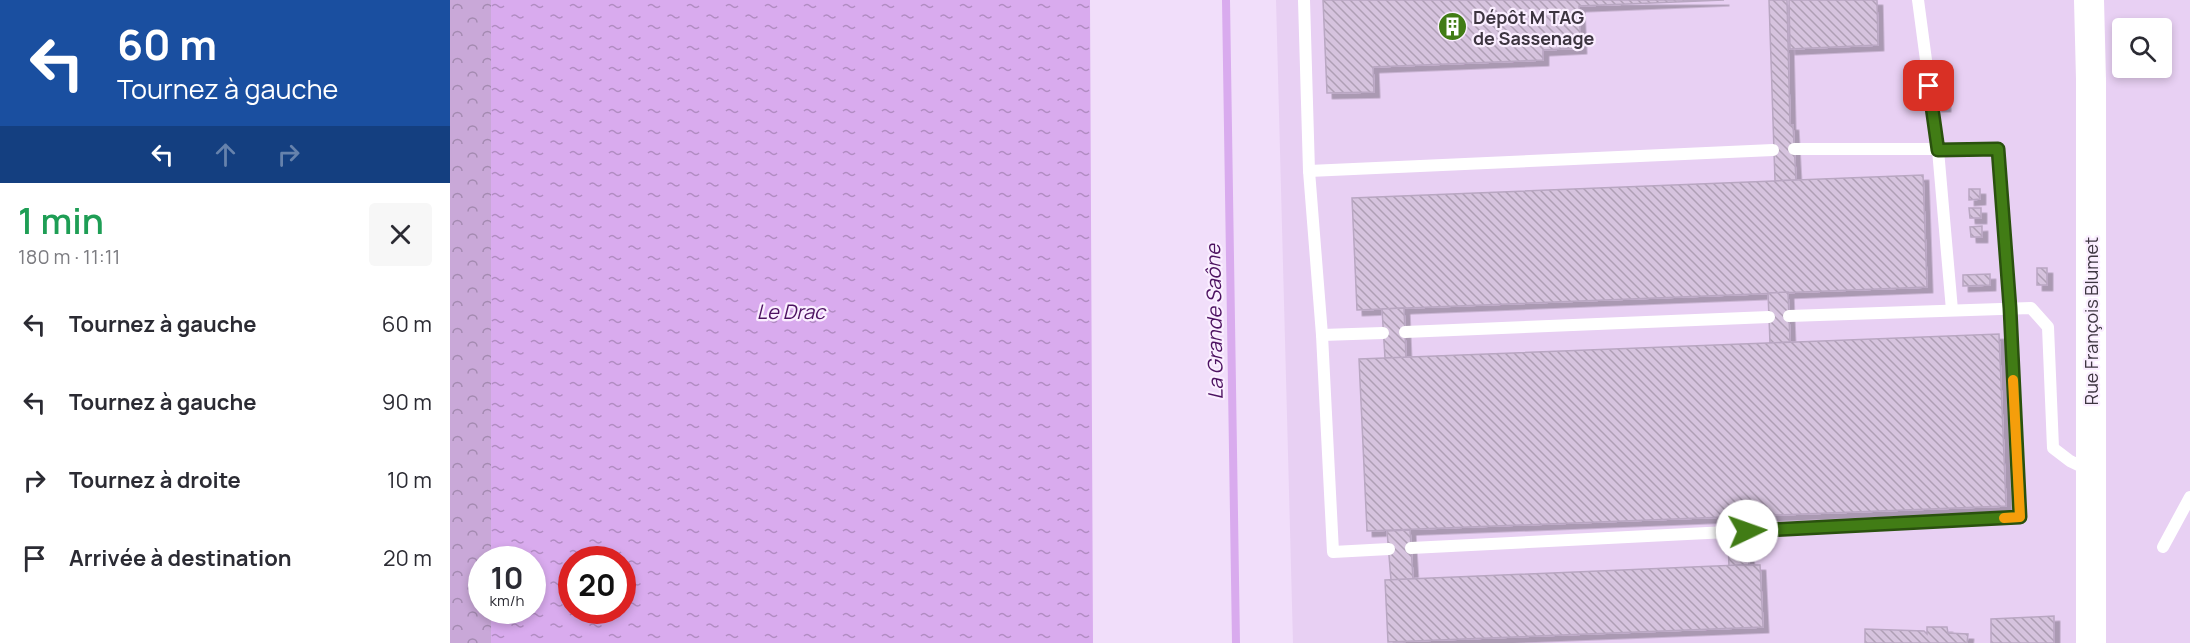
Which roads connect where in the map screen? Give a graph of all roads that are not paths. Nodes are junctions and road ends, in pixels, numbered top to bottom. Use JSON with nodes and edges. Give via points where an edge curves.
{"nodes":[{"id":1,"x":1304,"y":0,"type":"edge"},
{"id":2,"x":1918,"y":0,"type":"edge"},
{"id":3,"x":2089,"y":0,"type":"edge"},
{"id":4,"x":1794,"y":149,"type":"dead end"},
{"id":5,"x":1773,"y":150,"type":"dead end"},
{"id":6,"x":1938,"y":150,"type":"junction"},
{"id":7,"x":1309,"y":171,"type":"junction"},
{"id":8,"x":2010,"y":308,"type":"junction"},
{"id":9,"x":1952,"y":310,"type":"junction"},
{"id":10,"x":1790,"y":316,"type":"dead end"},
{"id":11,"x":1769,"y":317,"type":"dead end"},
{"id":12,"x":1405,"y":332,"type":"dead end"},
{"id":13,"x":1383,"y":333,"type":"dead end"},
{"id":14,"x":1322,"y":335,"type":"junction"},
{"id":15,"x":2090,"y":470,"type":"junction"},
{"id":16,"x":2190,"y":497,"type":"edge"},
{"id":17,"x":1747,"y":531,"type":"dead end"},
{"id":18,"x":1727,"y":532,"type":"dead end"},
{"id":19,"x":2163,"y":547,"type":"dead end"},
{"id":20,"x":1411,"y":548,"type":"dead end"},
{"id":21,"x":1389,"y":549,"type":"dead end"},
{"id":22,"x":2091,"y":643,"type":"edge"}],
"edges":[{"from":1,"to":7,"type":"lane"},
{"from":2,"to":6,"type":"lane"},
{"from":3,"to":15,"type":"street","name":"Rue François Blumet"},
{"from":4,"to":6,"type":"lane"},
{"from":5,"to":7,"type":"lane"},
{"from":6,"to":8,"type":"lane","via":[[1998,149]]},
{"from":6,"to":9,"type":"lane"},
{"from":7,"to":14,"type":"lane"},
{"from":8,"to":9,"type":"lane"},
{"from":8,"to":15,"type":"lane","via":[[2031,308],[2048,327],[2053,448]]},
{"from":8,"to":17,"type":"lane","via":[[2020,517]]},
{"from":9,"to":10,"type":"lane"},
{"from":11,"to":12,"type":"lane"},
{"from":13,"to":14,"type":"lane"},
{"from":14,"to":21,"type":"lane","via":[[1333,552]]},
{"from":15,"to":22,"type":"street","name":"Rue François Blumet"},
{"from":16,"to":19,"type":"lane"},
{"from":18,"to":20,"type":"lane"}]}
